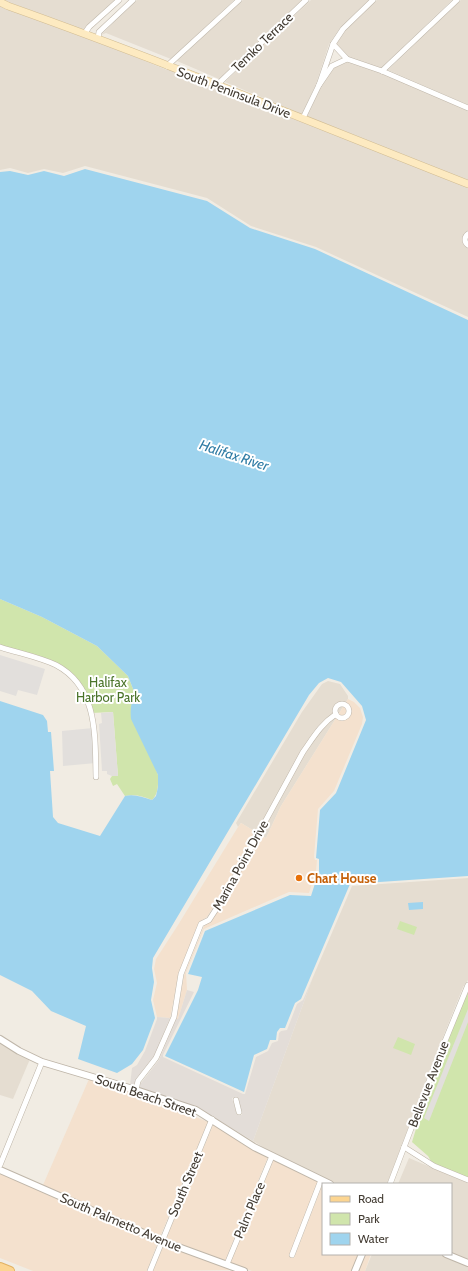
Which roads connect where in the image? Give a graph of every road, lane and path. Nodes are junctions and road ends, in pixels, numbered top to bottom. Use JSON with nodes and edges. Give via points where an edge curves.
{"nodes":[{"id":1,"x":119,"y":0,"type":"edge"},
{"id":2,"x":133,"y":0,"type":"edge"},
{"id":3,"x":239,"y":0,"type":"edge"},
{"id":4,"x":306,"y":0,"type":"edge"},
{"id":5,"x":373,"y":0,"type":"edge"},
{"id":6,"x":457,"y":0,"type":"edge"},
{"id":7,"x":0,"y":2,"type":"edge"},
{"id":8,"x":85,"y":33,"type":"junction"},
{"id":9,"x":98,"y":38,"type":"junction"},
{"id":10,"x":333,"y":44,"type":"junction"},
{"id":11,"x":347,"y":59,"type":"junction"},
{"id":12,"x":167,"y":66,"type":"junction"},
{"id":13,"x":382,"y":71,"type":"junction"},
{"id":14,"x":218,"y":84,"type":"junction"},
{"id":15,"x":319,"y":85,"type":"junction"},
{"id":16,"x":468,"y":108,"type":"edge"},
{"id":17,"x":303,"y":118,"type":"junction"},
{"id":18,"x":468,"y":184,"type":"edge"},
{"id":19,"x":468,"y":234,"type":"edge"},
{"id":20,"x":468,"y":245,"type":"edge"},
{"id":21,"x":0,"y":647,"type":"edge"},
{"id":22,"x":336,"y":714,"type":"dead end"},
{"id":23,"x":96,"y":777,"type":"dead end"},
{"id":24,"x":468,"y":985,"type":"edge"},
{"id":25,"x":0,"y":1039,"type":"edge"},
{"id":26,"x":42,"y":1062,"type":"junction"},
{"id":27,"x":136,"y":1090,"type":"junction"},
{"id":28,"x":236,"y":1100,"type":"dead end"},
{"id":29,"x":239,"y":1112,"type":"dead end"},
{"id":30,"x":212,"y":1119,"type":"junction"},
{"id":31,"x":404,"y":1147,"type":"junction"},
{"id":32,"x":272,"y":1156,"type":"junction"},
{"id":33,"x":0,"y":1165,"type":"edge"},
{"id":34,"x":0,"y":1170,"type":"edge"},
{"id":35,"x":321,"y":1180,"type":"junction"},
{"id":36,"x":468,"y":1180,"type":"edge"},
{"id":37,"x":328,"y":1183,"type":"edge"},
{"id":38,"x":390,"y":1183,"type":"edge"},
{"id":39,"x":162,"y":1241,"type":"junction"},
{"id":40,"x":292,"y":1255,"type":"dead end"},
{"id":41,"x":362,"y":1255,"type":"edge"},
{"id":42,"x":448,"y":1255,"type":"edge"},
{"id":43,"x":468,"y":1263,"type":"edge"},
{"id":44,"x":226,"y":1264,"type":"junction"},
{"id":45,"x":0,"y":1267,"type":"edge"},
{"id":46,"x":10,"y":1271,"type":"edge"},
{"id":47,"x":150,"y":1271,"type":"edge"},
{"id":48,"x":244,"y":1271,"type":"edge"},
{"id":49,"x":355,"y":1271,"type":"edge"}],
"edges":[{"from":1,"to":8,"type":"street"},
{"from":2,"to":9,"type":"street","via":[[99,32]]},
{"from":3,"to":12,"type":"street"},
{"from":4,"to":14,"type":"street","name":"Temko Terrace"},
{"from":5,"to":10,"type":"street","via":[[342,29]]},
{"from":6,"to":13,"type":"street"},
{"from":7,"to":8,"type":"main road","name":"South Peninsula Drive"},
{"from":8,"to":9,"type":"main road","name":"South Peninsula Drive"},
{"from":9,"to":12,"type":"main road","name":"South Peninsula Drive"},
{"from":10,"to":11,"type":"street"},
{"from":10,"to":15,"type":"street"},
{"from":11,"to":13,"type":"street"},
{"from":11,"to":15,"type":"street","via":[[332,66]]},
{"from":12,"to":14,"type":"main road","name":"South Peninsula Drive"},
{"from":13,"to":16,"type":"street"},
{"from":14,"to":17,"type":"main road","name":"South Peninsula Drive"},
{"from":15,"to":17,"type":"street"},
{"from":17,"to":18,"type":"main road","name":"South Peninsula Drive"},
{"from":19,"to":20,"type":"street","via":[[465,241]]},
{"from":21,"to":23,"type":"street","via":[[55,665],[77,682],[90,706],[96,751]]},
{"from":22,"to":27,"type":"street","name":"Marina Point Drive","via":[[324,724],[303,752],[224,897],[209,920],[202,924],[182,974],[174,1017],[156,1058],[138,1081]]},
{"from":24,"to":31,"type":"street","name":"Bellevue Avenue"},
{"from":25,"to":26,"type":"street","name":"South Beach Street"},
{"from":26,"to":27,"type":"street","name":"South Beach Street"},
{"from":26,"to":33,"type":"street"},
{"from":27,"to":30,"type":"street","name":"South Beach Street","via":[[196,1110]]},
{"from":28,"to":29,"type":"street"},
{"from":30,"to":32,"type":"street","name":"South Beach Street"},
{"from":30,"to":39,"type":"street","name":"South Street"},
{"from":31,"to":36,"type":"street","via":[[434,1166]]},
{"from":31,"to":38,"type":"street","name":"Bellevue Avenue"},
{"from":32,"to":35,"type":"street","name":"South Beach Street"},
{"from":32,"to":44,"type":"street","name":"Palm Place"},
{"from":34,"to":39,"type":"street","name":"South Palmetto Avenue"},
{"from":35,"to":37,"type":"street","name":"South Beach Street"},
{"from":35,"to":40,"type":"street"},
{"from":39,"to":44,"type":"street","name":"South Palmetto Avenue"},
{"from":39,"to":47,"type":"street","name":"South Street"},
{"from":41,"to":49,"type":"street"},
{"from":42,"to":43,"type":"street"},
{"from":44,"to":48,"type":"street","name":"South Palmetto Avenue"},
{"from":45,"to":46,"type":"main road"}]}
